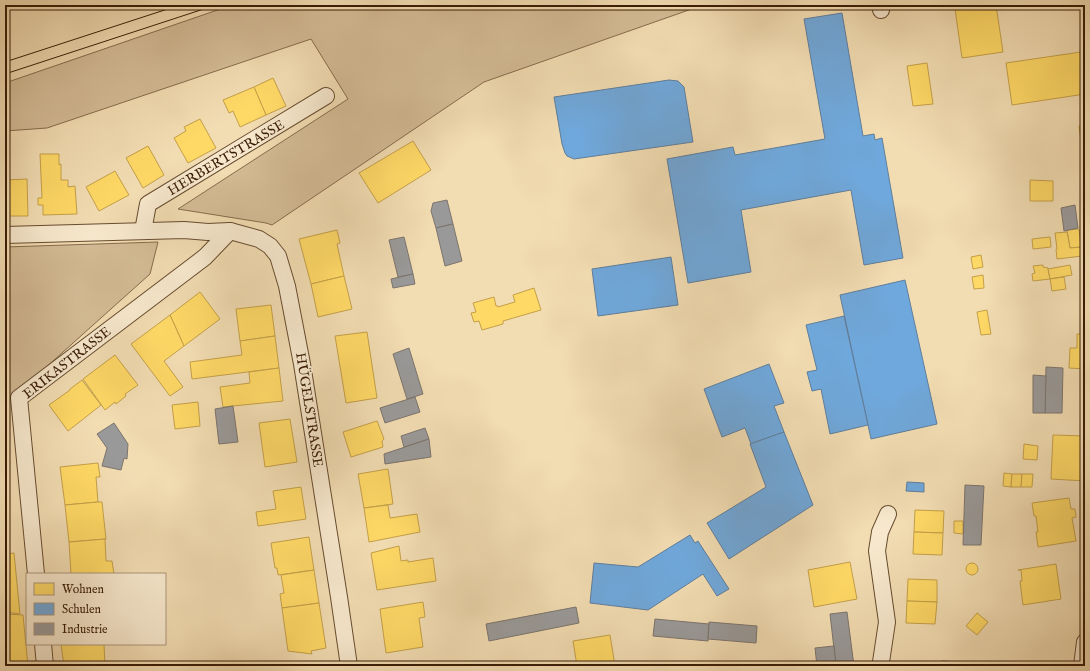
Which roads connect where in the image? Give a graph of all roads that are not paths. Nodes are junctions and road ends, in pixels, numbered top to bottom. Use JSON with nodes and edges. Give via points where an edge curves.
{"nodes":[{"id":1,"x":326,"y":96,"type":"dead end"},
{"id":2,"x":142,"y":231,"type":"junction"},
{"id":3,"x":230,"y":231,"type":"junction"},
{"id":4,"x":5,"y":235,"type":"edge"},
{"id":5,"x":888,"y":514,"type":"dead end"},
{"id":6,"x":36,"y":573,"type":"edge"},
{"id":7,"x":1085,"y":642,"type":"edge"},
{"id":8,"x":43,"y":645,"type":"edge"},
{"id":9,"x":45,"y":666,"type":"edge"},
{"id":10,"x":348,"y":666,"type":"edge"},
{"id":11,"x":882,"y":666,"type":"edge"},
{"id":12,"x":1082,"y":666,"type":"edge"}],
"edges":[{"from":1,"to":2,"type":"street","name":"HERBERTSTRASSE","via":[[148,204]]},
{"from":2,"to":3,"type":"street","name":"HÜGELSTRASSE"},
{"from":2,"to":4,"type":"street"},
{"from":3,"to":6,"type":"street","name":"ERIKASTRASSE","via":[[205,256],[20,398]]},
{"from":3,"to":10,"type":"street","name":"HÜGELSTRASSE","via":[[259,239],[270,246],[278,256],[287,286],[302,364]]},
{"from":5,"to":11,"type":"street","via":[[880,532],[877,550],[887,622]]},
{"from":7,"to":12,"type":"street"},
{"from":8,"to":9,"type":"street"}]}
